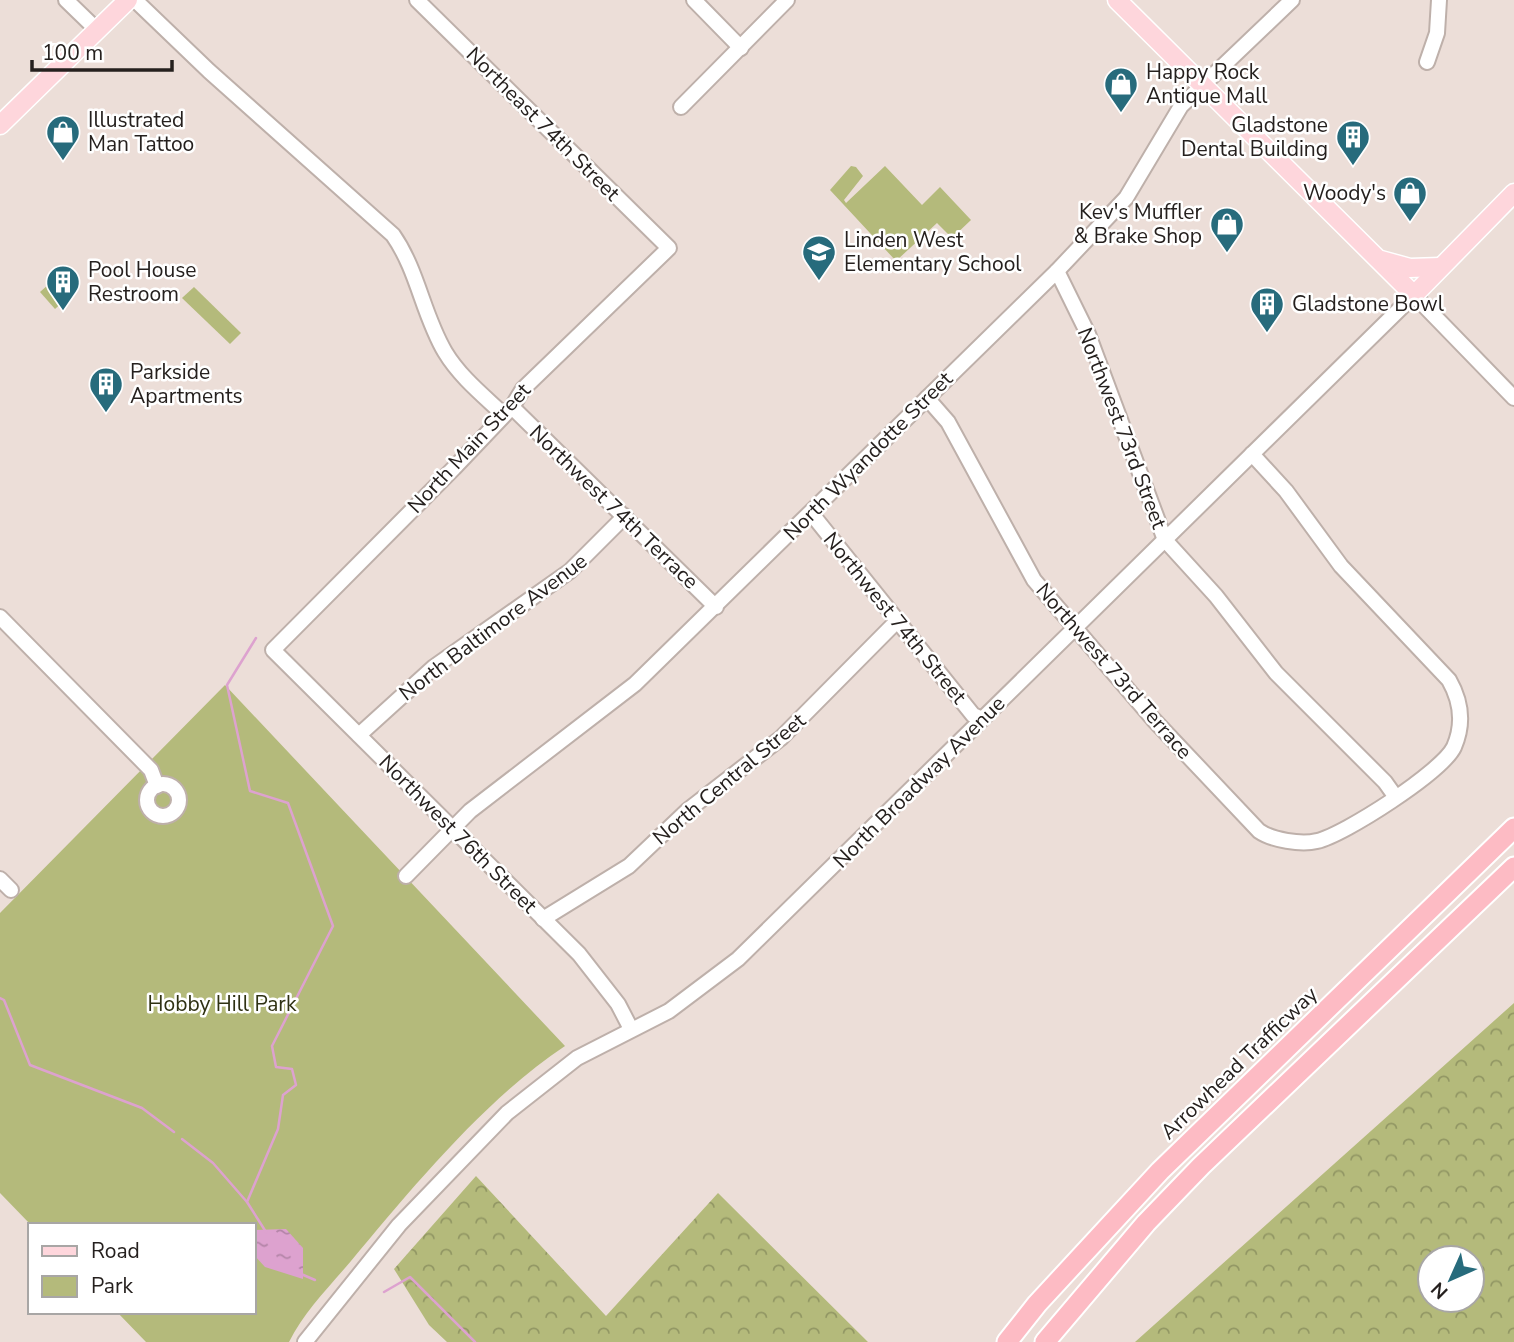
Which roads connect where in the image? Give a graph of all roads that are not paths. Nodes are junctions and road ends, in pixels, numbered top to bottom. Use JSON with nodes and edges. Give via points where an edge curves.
{"nodes":[{"id":1,"x":66,"y":0,"type":"edge"},
{"id":2,"x":128,"y":0,"type":"edge"},
{"id":3,"x":135,"y":0,"type":"edge"},
{"id":4,"x":418,"y":0,"type":"edge"},
{"id":5,"x":694,"y":0,"type":"edge"},
{"id":6,"x":788,"y":0,"type":"edge"},
{"id":7,"x":1117,"y":0,"type":"edge"},
{"id":8,"x":1292,"y":0,"type":"edge"},
{"id":9,"x":1438,"y":0,"type":"edge"},
{"id":10,"x":97,"y":30,"type":"junction"},
{"id":11,"x":741,"y":48,"type":"junction"},
{"id":12,"x":1427,"y":62,"type":"dead end"},
{"id":13,"x":1202,"y":85,"type":"junction"},
{"id":14,"x":681,"y":107,"type":"dead end"},
{"id":15,"x":0,"y":125,"type":"edge"},
{"id":16,"x":1514,"y":193,"type":"edge"},
{"id":17,"x":669,"y":248,"type":"joint"},
{"id":18,"x":1377,"y":259,"type":"junction"},
{"id":19,"x":1440,"y":267,"type":"junction"},
{"id":20,"x":1057,"y":271,"type":"junction"},
{"id":21,"x":1414,"y":295,"type":"junction"},
{"id":22,"x":927,"y":398,"type":"junction"},
{"id":23,"x":1514,"y":398,"type":"edge"},
{"id":24,"x":508,"y":411,"type":"junction"},
{"id":25,"x":1252,"y":454,"type":"junction"},
{"id":26,"x":811,"y":513,"type":"junction"},
{"id":27,"x":625,"y":516,"type":"junction"},
{"id":28,"x":1165,"y":540,"type":"junction"},
{"id":29,"x":716,"y":607,"type":"junction"},
{"id":30,"x":0,"y":617,"type":"edge"},
{"id":31,"x":898,"y":620,"type":"junction"},
{"id":32,"x":1074,"y":629,"type":"junction"},
{"id":33,"x":273,"y":650,"type":"joint"},
{"id":34,"x":982,"y":719,"type":"junction"},
{"id":35,"x":359,"y":735,"type":"junction"},
{"id":36,"x":157,"y":786,"type":"dead end"},
{"id":37,"x":1395,"y":796,"type":"junction"},
{"id":38,"x":1514,"y":828,"type":"edge"},
{"id":39,"x":454,"y":831,"type":"junction"},
{"id":40,"x":1514,"y":867,"type":"edge"},
{"id":41,"x":406,"y":876,"type":"dead end"},
{"id":42,"x":0,"y":879,"type":"edge"},
{"id":43,"x":12,"y":890,"type":"dead end"},
{"id":44,"x":543,"y":919,"type":"junction"},
{"id":45,"x":631,"y":1029,"type":"junction"},
{"id":46,"x":305,"y":1342,"type":"edge"},
{"id":47,"x":1007,"y":1342,"type":"edge"},
{"id":48,"x":1045,"y":1342,"type":"edge"}],
"edges":[{"from":1,"to":10,"type":"street"},
{"from":2,"to":10,"type":"main road"},
{"from":3,"to":24,"type":"street","name":"Northwest 74th Terrace","via":[[393,235],[412,268],[446,353],[462,375]]},
{"from":4,"to":17,"type":"street","name":"Northeast 74th Street"},
{"from":5,"to":11,"type":"street"},
{"from":6,"to":11,"type":"street"},
{"from":7,"to":13,"type":"main road"},
{"from":8,"to":13,"type":"street","name":"North Wyandotte Street"},
{"from":9,"to":12,"type":"street","via":[[1437,33]]},
{"from":10,"to":15,"type":"main road"},
{"from":11,"to":14,"type":"street"},
{"from":13,"to":18,"type":"main road"},
{"from":13,"to":20,"type":"street","name":"North Wyandotte Street","via":[[1172,117],[1126,198]]},
{"from":16,"to":19,"type":"main road","name":"North Broadway Avenue"},
{"from":17,"to":24,"type":"street","name":"North Main Street","via":[[523,389]]},
{"from":18,"to":19,"type":"main road","via":[[1410,268]]},
{"from":18,"to":21,"type":"main road"},
{"from":19,"to":21,"type":"main road","name":"North Broadway Avenue"},
{"from":20,"to":22,"type":"street","name":"North Wyandotte Street"},
{"from":20,"to":28,"type":"street","name":"Northwest 73rd Street","via":[[1088,334]]},
{"from":21,"to":23,"type":"street"},
{"from":21,"to":25,"type":"street","name":"North Broadway Avenue"},
{"from":22,"to":26,"type":"street","name":"North Wyandotte Street"},
{"from":22,"to":32,"type":"street","name":"Northwest 73rd Terrace","via":[[948,422],[1021,559]]},
{"from":24,"to":27,"type":"street","name":"Northwest 74th Terrace"},
{"from":24,"to":33,"type":"street","name":"North Main Street"},
{"from":25,"to":28,"type":"street","name":"North Broadway Avenue"},
{"from":25,"to":37,"type":"street","name":"Northwest 73rd Terrace","via":[[1286,491],[1340,566],[1449,680],[1460,715],[1457,737],[1434,771]]},
{"from":26,"to":29,"type":"street","name":"North Wyandotte Street"},
{"from":26,"to":31,"type":"street","name":"Northwest 74th Street"},
{"from":27,"to":29,"type":"street","name":"Northwest 74th Terrace"},
{"from":27,"to":35,"type":"street","name":"North Baltimore Avenue","via":[[570,571],[434,667]]},
{"from":28,"to":32,"type":"street","name":"North Broadway Avenue"},
{"from":28,"to":37,"type":"street","name":"Northwest 73rd Street","via":[[1276,673]]},
{"from":29,"to":39,"type":"street","name":"North Wyandotte Street","via":[[635,684],[499,787]]},
{"from":30,"to":36,"type":"street","via":[[151,770]]},
{"from":31,"to":34,"type":"street","name":"Northwest 74th Street","via":[[973,715]]},
{"from":31,"to":44,"type":"street","name":"North Central Street","via":[[781,738],[688,810],[629,866]]},
{"from":32,"to":34,"type":"street","name":"North Broadway Avenue"},
{"from":32,"to":37,"type":"street","name":"Northwest 73rd Terrace","via":[[1254,827],[1270,837],[1314,842]]},
{"from":33,"to":35,"type":"street","name":"Northwest 76th Street"},
{"from":34,"to":45,"type":"street","name":"North Broadway Avenue","via":[[738,959],[669,1011]]},
{"from":35,"to":39,"type":"street","name":"Northwest 76th Street"},
{"from":38,"to":47,"type":"highway","name":"Arrowhead Trafficway","via":[[1160,1171]]},
{"from":39,"to":41,"type":"street","name":"North Wyandotte Street"},
{"from":39,"to":44,"type":"street","name":"Northwest 76th Street"},
{"from":40,"to":48,"type":"highway","via":[[1201,1166]]},
{"from":42,"to":43,"type":"street"},
{"from":44,"to":45,"type":"street","name":"Northwest 76th Street","via":[[595,972]]},
{"from":45,"to":46,"type":"street","name":"North Broadway Avenue","via":[[577,1058],[507,1113],[399,1224]]}]}
